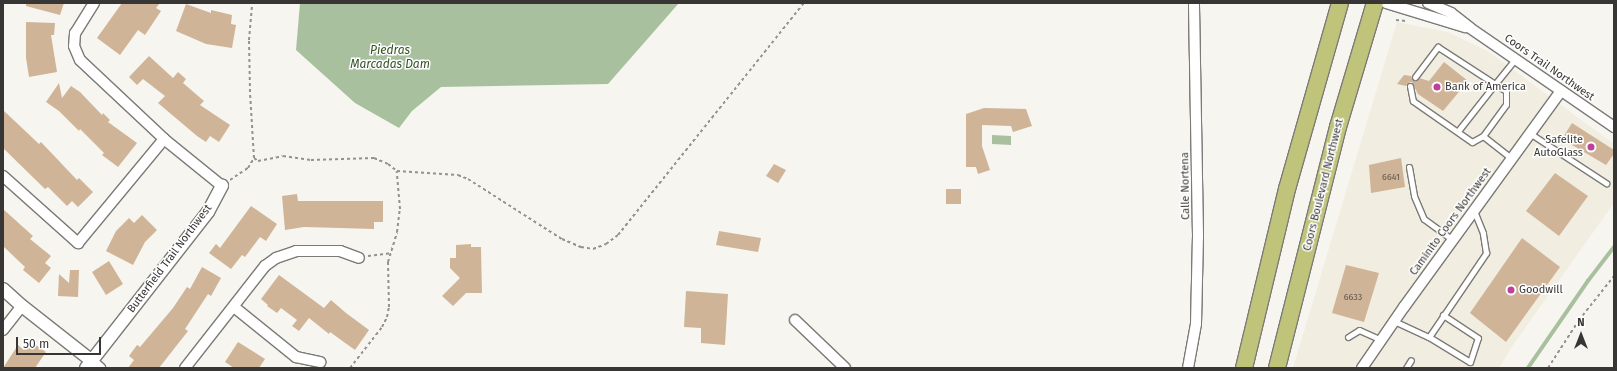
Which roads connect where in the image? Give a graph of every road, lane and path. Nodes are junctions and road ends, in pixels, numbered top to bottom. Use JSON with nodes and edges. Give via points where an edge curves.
{"nodes":[{"id":1,"x":94,"y":3,"type":"edge"},
{"id":2,"x":252,"y":3,"type":"edge"},
{"id":3,"x":804,"y":3,"type":"edge"},
{"id":4,"x":1194,"y":3,"type":"edge"},
{"id":5,"x":1340,"y":3,"type":"edge"},
{"id":6,"x":1375,"y":3,"type":"edge"},
{"id":7,"x":1386,"y":3,"type":"edge"},
{"id":8,"x":1428,"y":3,"type":"edge"},
{"id":9,"x":1396,"y":20,"type":"dead end"},
{"id":10,"x":1410,"y":21,"type":"dead end"},
{"id":11,"x":1470,"y":28,"type":"junction"},
{"id":12,"x":1515,"y":60,"type":"junction"},
{"id":13,"x":1415,"y":77,"type":"dead end"},
{"id":14,"x":1495,"y":84,"type":"junction"},
{"id":15,"x":1410,"y":86,"type":"dead end"},
{"id":16,"x":1561,"y":91,"type":"junction"},
{"id":17,"x":1614,"y":127,"type":"edge"},
{"id":18,"x":1458,"y":131,"type":"junction"},
{"id":19,"x":1531,"y":134,"type":"junction"},
{"id":20,"x":1483,"y":136,"type":"junction"},
{"id":21,"x":164,"y":140,"type":"junction"},
{"id":22,"x":254,"y":158,"type":"junction"},
{"id":23,"x":1511,"y":158,"type":"junction"},
{"id":24,"x":1409,"y":167,"type":"dead end"},
{"id":25,"x":397,"y":171,"type":"junction"},
{"id":26,"x":3,"y":176,"type":"edge"},
{"id":27,"x":1606,"y":183,"type":"dead end"},
{"id":28,"x":222,"y":186,"type":"junction"},
{"id":29,"x":1474,"y":211,"type":"junction"},
{"id":30,"x":1453,"y":240,"type":"junction"},
{"id":31,"x":391,"y":253,"type":"junction"},
{"id":32,"x":359,"y":258,"type":"joint"},
{"id":33,"x":1614,"y":276,"type":"edge"},
{"id":34,"x":3,"y":289,"type":"edge"},
{"id":35,"x":22,"y":306,"type":"junction"},
{"id":36,"x":234,"y":307,"type":"junction"},
{"id":37,"x":1443,"y":316,"type":"junction"},
{"id":38,"x":795,"y":320,"type":"dead end"},
{"id":39,"x":1394,"y":321,"type":"junction"},
{"id":40,"x":3,"y":330,"type":"edge"},
{"id":41,"x":1348,"y":336,"type":"dead end"},
{"id":42,"x":1428,"y":336,"type":"junction"},
{"id":43,"x":1381,"y":340,"type":"junction"},
{"id":44,"x":1411,"y":360,"type":"dead end"},
{"id":45,"x":320,"y":362,"type":"dead end"},
{"id":46,"x":93,"y":366,"type":"edge"},
{"id":47,"x":1365,"y":367,"type":"edge"},
{"id":48,"x":185,"y":368,"type":"edge"},
{"id":49,"x":350,"y":368,"type":"edge"},
{"id":50,"x":845,"y":368,"type":"edge"},
{"id":51,"x":1188,"y":368,"type":"edge"},
{"id":52,"x":1244,"y":368,"type":"edge"},
{"id":53,"x":1277,"y":368,"type":"edge"},
{"id":54,"x":1406,"y":368,"type":"edge"},
{"id":55,"x":1548,"y":368,"type":"edge"}],
"edges":[{"from":1,"to":21,"type":"street","via":[[75,33],[74,46],[80,60]]},
{"from":2,"to":22,"type":"path","via":[[249,70]]},
{"from":3,"to":25,"type":"path","via":[[618,236],[594,249],[582,248],[562,239],[458,175]]},
{"from":4,"to":51,"type":"street","name":"Calle Nortena","via":[[1198,235],[1196,324]]},
{"from":5,"to":52,"type":"main road","via":[[1287,189]]},
{"from":6,"to":53,"type":"main road","name":"Coors Boulevard Northwest","via":[[1338,126]]},
{"from":7,"to":11,"type":"street"},
{"from":8,"to":11,"type":"street","name":"Coors Trail Northwest","via":[[1451,13]]},
{"from":9,"to":10,"type":"path"},
{"from":11,"to":12,"type":"street","name":"Coors Trail Northwest"},
{"from":12,"to":14,"type":"lane"},
{"from":12,"to":16,"type":"street","name":"Coors Trail Northwest"},
{"from":13,"to":14,"type":"lane","via":[[1438,47]]},
{"from":14,"to":18,"type":"lane"},
{"from":14,"to":20,"type":"lane","via":[[1506,91],[1506,104]]},
{"from":15,"to":18,"type":"lane","via":[[1413,101]]},
{"from":16,"to":17,"type":"street","name":"Coors Trail Northwest"},
{"from":16,"to":19,"type":"street","name":"Caminito Coors Northwest"},
{"from":18,"to":20,"type":"lane","via":[[1472,142]]},
{"from":19,"to":23,"type":"street","name":"Caminito Coors Northwest"},
{"from":19,"to":27,"type":"lane"},
{"from":20,"to":23,"type":"lane"},
{"from":21,"to":26,"type":"street","via":[[78,243]]},
{"from":21,"to":28,"type":"street"},
{"from":22,"to":25,"type":"path","via":[[258,161],[283,156],[311,160],[374,158]]},
{"from":22,"to":28,"type":"path","via":[[248,168]]},
{"from":23,"to":29,"type":"street","name":"Caminito Coors Northwest"},
{"from":24,"to":30,"type":"lane","via":[[1414,196],[1424,219]]},
{"from":25,"to":31,"type":"path","via":[[400,209]]},
{"from":28,"to":46,"type":"street","name":"Butterfield Trail Northwest","via":[[208,212]]},
{"from":29,"to":30,"type":"street","name":"Caminito Coors Northwest"},
{"from":29,"to":37,"type":"lane","via":[[1483,233],[1486,254]]},
{"from":30,"to":39,"type":"street","name":"Caminito Coors Northwest"},
{"from":31,"to":32,"type":"path"},
{"from":31,"to":49,"type":"path","via":[[388,262],[388,317]]},
{"from":32,"to":36,"type":"street","via":[[340,251],[296,251],[276,258],[265,266]]},
{"from":33,"to":55,"type":"path","via":[[1579,320]]},
{"from":34,"to":35,"type":"street"},
{"from":35,"to":40,"type":"street"},
{"from":35,"to":46,"type":"street"},
{"from":36,"to":45,"type":"street","via":[[296,357]]},
{"from":36,"to":48,"type":"street"},
{"from":37,"to":42,"type":"lane"},
{"from":37,"to":42,"type":"lane","via":[[1478,338],[1470,362]]},
{"from":38,"to":50,"type":"street"},
{"from":39,"to":42,"type":"lane"},
{"from":39,"to":43,"type":"street","name":"Caminito Coors Northwest"},
{"from":41,"to":43,"type":"lane","via":[[1359,330]]},
{"from":43,"to":47,"type":"street","name":"Caminito Coors Northwest"},
{"from":44,"to":54,"type":"lane"}]}
